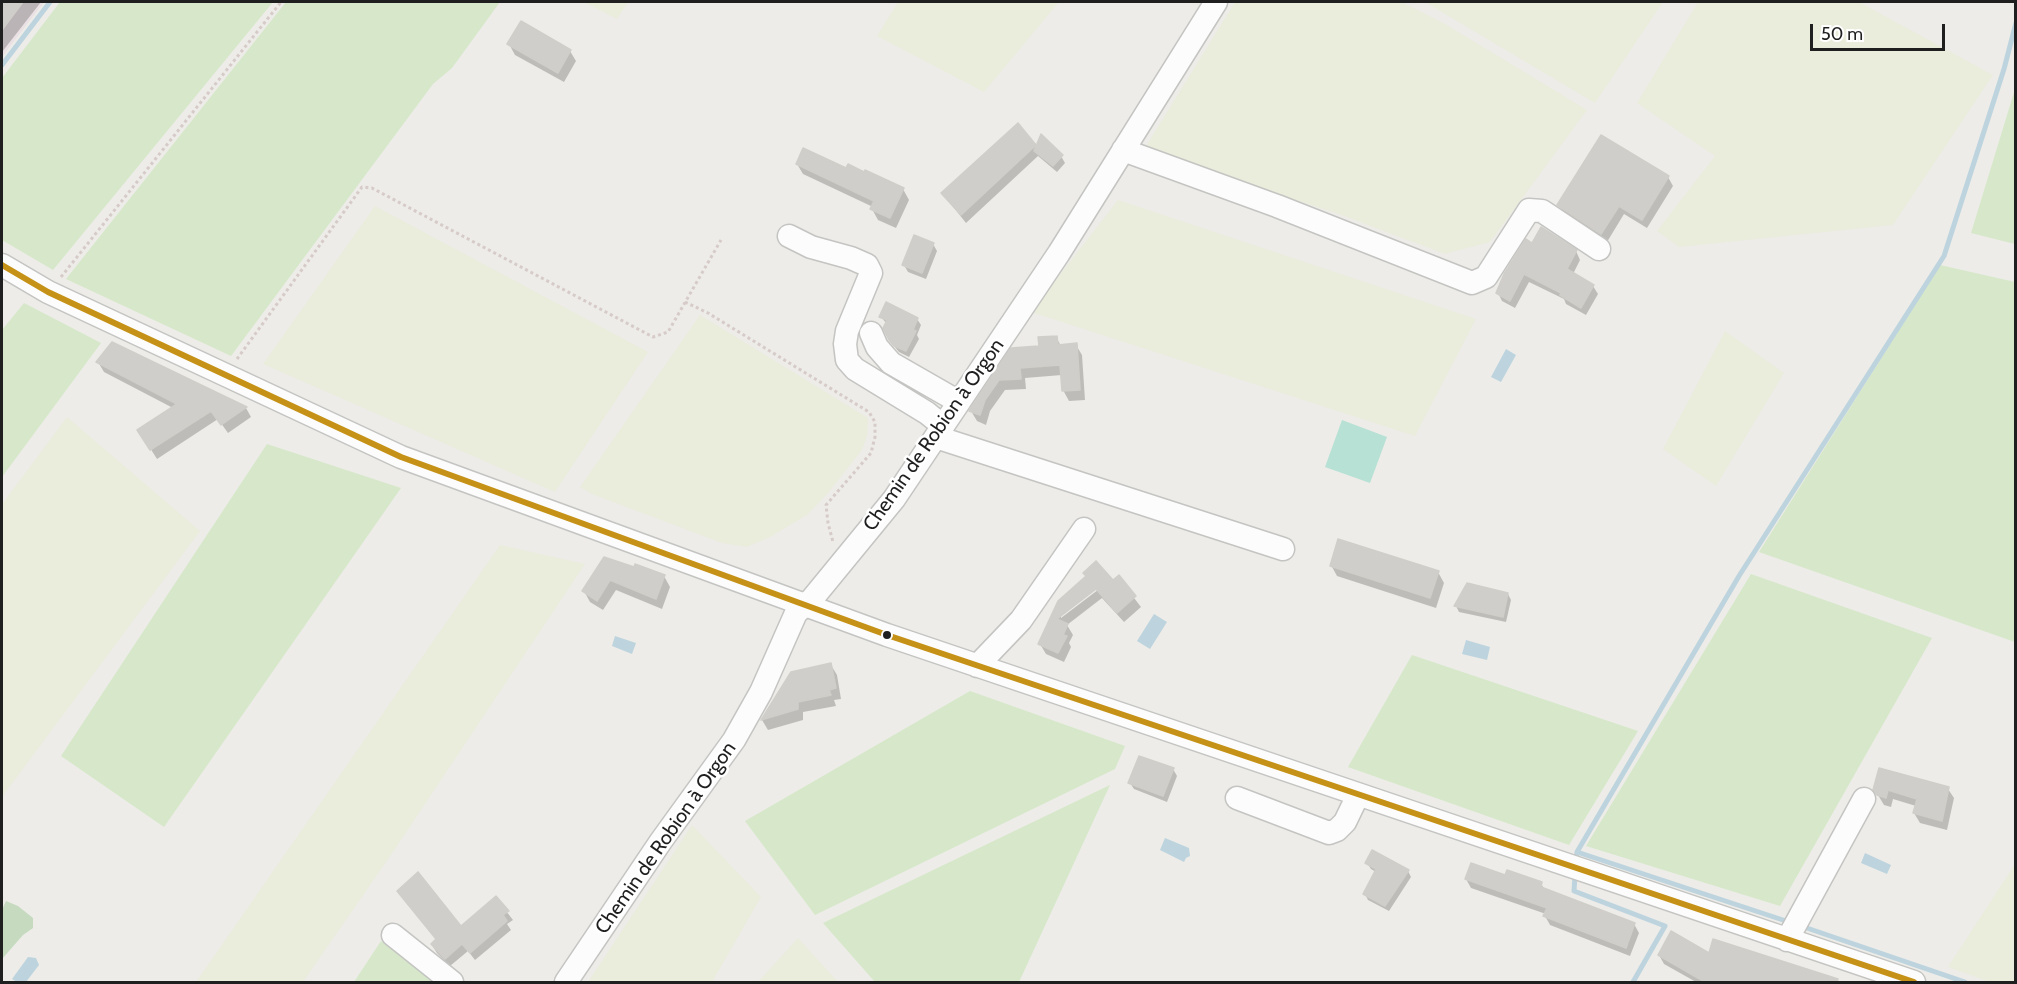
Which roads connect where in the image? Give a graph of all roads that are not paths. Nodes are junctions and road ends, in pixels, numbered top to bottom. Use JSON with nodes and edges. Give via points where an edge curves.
{"nodes":[{"id":1,"x":1216,"y":2,"type":"edge"},
{"id":2,"x":1123,"y":150,"type":"junction"},
{"id":3,"x":789,"y":236,"type":"dead end"},
{"id":4,"x":1599,"y":249,"type":"dead end"},
{"id":5,"x":2,"y":265,"type":"edge"},
{"id":6,"x":871,"y":333,"type":"dead end"},
{"id":7,"x":959,"y":402,"type":"junction"},
{"id":8,"x":939,"y":431,"type":"junction"},
{"id":9,"x":1084,"y":529,"type":"dead end"},
{"id":10,"x":1283,"y":549,"type":"dead end"},
{"id":11,"x":808,"y":603,"type":"junction"},
{"id":12,"x":977,"y":666,"type":"junction"},
{"id":13,"x":1358,"y":795,"type":"junction"},
{"id":14,"x":1237,"y":798,"type":"dead end"},
{"id":15,"x":1864,"y":799,"type":"dead end"},
{"id":16,"x":393,"y":935,"type":"dead end"},
{"id":17,"x":1787,"y":940,"type":"junction"},
{"id":18,"x":1890,"y":979,"type":"edge"},
{"id":19,"x":452,"y":982,"type":"edge"},
{"id":20,"x":566,"y":982,"type":"edge"},
{"id":21,"x":1914,"y":982,"type":"edge"}],
"edges":[{"from":1,"to":2,"type":"street","name":"Chemin de Robion à Orgon"},
{"from":2,"to":4,"type":"street","via":[[1472,283],[1486,276],[1529,210],[1542,211]]},
{"from":2,"to":7,"type":"street","name":"Chemin de Robion à Orgon"},
{"from":3,"to":8,"type":"street","via":[[867,265],[871,273],[847,331],[847,360],[855,369],[927,413]]},
{"from":5,"to":11,"type":"street","via":[[48,292],[401,457]]},
{"from":6,"to":7,"type":"street","via":[[876,347],[891,363]]},
{"from":7,"to":8,"type":"street","name":"Chemin de Robion à Orgon"},
{"from":8,"to":10,"type":"street"},
{"from":8,"to":11,"type":"street","name":"Chemin de Robion à Orgon","via":[[894,498]]},
{"from":9,"to":12,"type":"street","via":[[1022,620]]},
{"from":11,"to":12,"type":"street"},
{"from":11,"to":20,"type":"street","name":"Chemin de Robion à Orgon","via":[[796,614],[761,692],[734,740]]},
{"from":12,"to":13,"type":"street"},
{"from":13,"to":14,"type":"street","via":[[1345,822],[1329,833]]},
{"from":13,"to":17,"type":"street"},
{"from":15,"to":17,"type":"street"},
{"from":16,"to":19,"type":"street"},
{"from":17,"to":18,"type":"street"},
{"from":18,"to":21,"type":"street"}]}
